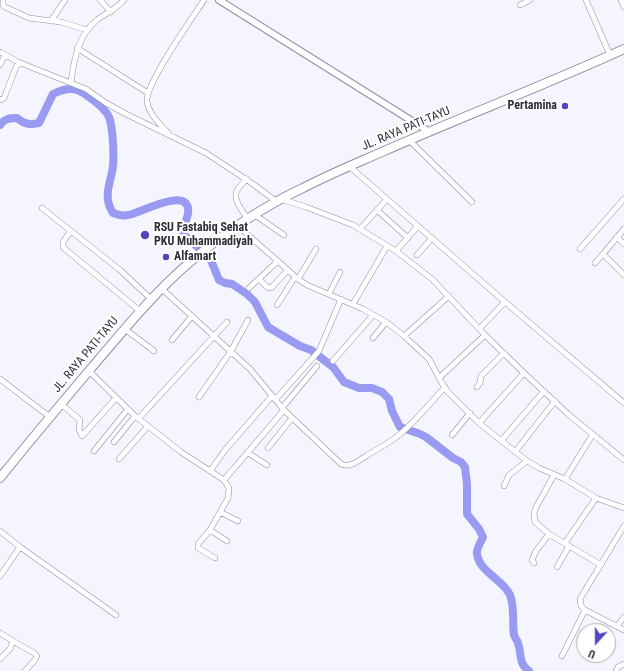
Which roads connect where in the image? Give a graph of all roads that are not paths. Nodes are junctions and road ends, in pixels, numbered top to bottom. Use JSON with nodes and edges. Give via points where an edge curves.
{"nodes":[{"id":1,"x":3,"y":0,"type":"edge"},
{"id":2,"x":65,"y":0,"type":"edge"},
{"id":3,"x":100,"y":0,"type":"edge"},
{"id":4,"x":124,"y":0,"type":"edge"},
{"id":5,"x":204,"y":0,"type":"edge"},
{"id":6,"x":218,"y":0,"type":"edge"},
{"id":7,"x":530,"y":0,"type":"edge"},
{"id":8,"x":586,"y":0,"type":"edge"},
{"id":9,"x":621,"y":0,"type":"edge"},
{"id":10,"x":0,"y":4,"type":"edge"},
{"id":11,"x":520,"y":5,"type":"dead end"},
{"id":12,"x":624,"y":7,"type":"edge"},
{"id":13,"x":111,"y":12,"type":"junction"},
{"id":14,"x":50,"y":21,"type":"junction"},
{"id":15,"x":88,"y":30,"type":"junction"},
{"id":16,"x":77,"y":48,"type":"junction"},
{"id":17,"x":624,"y":49,"type":"edge"},
{"id":18,"x":2,"y":54,"type":"edge"},
{"id":19,"x":610,"y":55,"type":"junction"},
{"id":20,"x":18,"y":62,"type":"junction"},
{"id":21,"x":0,"y":65,"type":"edge"},
{"id":22,"x":71,"y":82,"type":"junction"},
{"id":23,"x":148,"y":93,"type":"junction"},
{"id":24,"x":0,"y":100,"type":"edge"},
{"id":25,"x":428,"y":131,"type":"junction"},
{"id":26,"x":172,"y":138,"type":"junction"},
{"id":27,"x":409,"y":140,"type":"junction"},
{"id":28,"x":349,"y":166,"type":"junction"},
{"id":29,"x":247,"y":179,"type":"junction"},
{"id":30,"x":387,"y":199,"type":"junction"},
{"id":31,"x":624,"y":199,"type":"edge"},
{"id":32,"x":279,"y":200,"type":"junction"},
{"id":33,"x":472,"y":202,"type":"dead end"},
{"id":34,"x":42,"y":208,"type":"dead end"},
{"id":35,"x":377,"y":210,"type":"junction"},
{"id":36,"x":252,"y":217,"type":"junction"},
{"id":37,"x":238,"y":226,"type":"junction"},
{"id":38,"x":418,"y":226,"type":"junction"},
{"id":39,"x":360,"y":229,"type":"junction"},
{"id":40,"x":624,"y":229,"type":"edge"},
{"id":41,"x":70,"y":232,"type":"junction"},
{"id":42,"x":284,"y":235,"type":"dead end"},
{"id":43,"x":617,"y":237,"type":"junction"},
{"id":44,"x":408,"y":238,"type":"junction"},
{"id":45,"x":432,"y":238,"type":"junction"},
{"id":46,"x":624,"y":244,"type":"edge"},
{"id":47,"x":387,"y":246,"type":"junction"},
{"id":48,"x":316,"y":249,"type":"dead end"},
{"id":49,"x":580,"y":249,"type":"dead end"},
{"id":50,"x":396,"y":251,"type":"junction"},
{"id":51,"x":603,"y":254,"type":"junction"},
{"id":52,"x":417,"y":255,"type":"dead end"},
{"id":53,"x":278,"y":261,"type":"junction"},
{"id":54,"x":595,"y":263,"type":"dead end"},
{"id":55,"x":288,"y":270,"type":"junction"},
{"id":56,"x":340,"y":272,"type":"dead end"},
{"id":57,"x":624,"y":274,"type":"edge"},
{"id":58,"x":297,"y":278,"type":"junction"},
{"id":59,"x":259,"y":279,"type":"junction"},
{"id":60,"x":161,"y":288,"type":"junction"},
{"id":61,"x":249,"y":288,"type":"dead end"},
{"id":62,"x":329,"y":294,"type":"junction"},
{"id":63,"x":449,"y":296,"type":"junction"},
{"id":64,"x":151,"y":299,"type":"junction"},
{"id":65,"x":341,"y":299,"type":"junction"},
{"id":66,"x":505,"y":302,"type":"junction"},
{"id":67,"x":353,"y":304,"type":"junction"},
{"id":68,"x":277,"y":305,"type":"dead end"},
{"id":69,"x":140,"y":311,"type":"junction"},
{"id":70,"x":373,"y":315,"type":"junction"},
{"id":71,"x":192,"y":316,"type":"junction"},
{"id":72,"x":248,"y":320,"type":"dead end"},
{"id":73,"x":227,"y":322,"type":"dead end"},
{"id":74,"x":386,"y":322,"type":"junction"},
{"id":75,"x":125,"y":329,"type":"junction"},
{"id":76,"x":479,"y":329,"type":"junction"},
{"id":77,"x":485,"y":335,"type":"junction"},
{"id":78,"x":404,"y":336,"type":"junction"},
{"id":79,"x":214,"y":337,"type":"junction"},
{"id":80,"x":373,"y":338,"type":"dead end"},
{"id":81,"x":172,"y":340,"type":"dead end"},
{"id":82,"x":154,"y":351,"type":"dead end"},
{"id":83,"x":231,"y":351,"type":"junction"},
{"id":84,"x":504,"y":353,"type":"junction"},
{"id":85,"x":333,"y":361,"type":"dead end"},
{"id":86,"x":317,"y":366,"type":"dead end"},
{"id":87,"x":89,"y":371,"type":"junction"},
{"id":88,"x":524,"y":373,"type":"junction"},
{"id":89,"x":439,"y":378,"type":"junction"},
{"id":90,"x":0,"y":379,"type":"edge"},
{"id":91,"x":477,"y":386,"type":"dead end"},
{"id":92,"x":444,"y":387,"type":"junction"},
{"id":93,"x":544,"y":391,"type":"junction"},
{"id":94,"x":116,"y":398,"type":"junction"},
{"id":95,"x":200,"y":398,"type":"dead end"},
{"id":96,"x":274,"y":398,"type":"junction"},
{"id":97,"x":555,"y":402,"type":"junction"},
{"id":98,"x":624,"y":403,"type":"edge"},
{"id":99,"x":60,"y":404,"type":"junction"},
{"id":100,"x":128,"y":409,"type":"junction"},
{"id":101,"x":283,"y":409,"type":"junction"},
{"id":102,"x":470,"y":413,"type":"junction"},
{"id":103,"x":50,"y":417,"type":"junction"},
{"id":104,"x":137,"y":417,"type":"junction"},
{"id":105,"x":292,"y":418,"type":"junction"},
{"id":106,"x":480,"y":423,"type":"junction"},
{"id":107,"x":148,"y":426,"type":"junction"},
{"id":108,"x":593,"y":434,"type":"junction"},
{"id":109,"x":452,"y":435,"type":"dead end"},
{"id":110,"x":500,"y":441,"type":"junction"},
{"id":111,"x":114,"y":442,"type":"dead end"},
{"id":112,"x":268,"y":448,"type":"dead end"},
{"id":113,"x":94,"y":451,"type":"dead end"},
{"id":114,"x":515,"y":452,"type":"junction"},
{"id":115,"x":248,"y":453,"type":"junction"},
{"id":116,"x":119,"y":459,"type":"dead end"},
{"id":117,"x":624,"y":460,"type":"edge"},
{"id":118,"x":527,"y":461,"type":"junction"},
{"id":119,"x":267,"y":465,"type":"dead end"},
{"id":120,"x":210,"y":471,"type":"junction"},
{"id":121,"x":554,"y":475,"type":"junction"},
{"id":122,"x":0,"y":478,"type":"edge"},
{"id":123,"x":565,"y":479,"type":"junction"},
{"id":124,"x":224,"y":480,"type":"junction"},
{"id":125,"x":504,"y":486,"type":"dead end"},
{"id":126,"x":596,"y":498,"type":"junction"},
{"id":127,"x":624,"y":508,"type":"edge"},
{"id":128,"x":220,"y":512,"type":"junction"},
{"id":129,"x":238,"y":521,"type":"dead end"},
{"id":130,"x":624,"y":526,"type":"edge"},
{"id":131,"x":210,"y":530,"type":"junction"},
{"id":132,"x":0,"y":531,"type":"edge"},
{"id":133,"x":549,"y":534,"type":"junction"},
{"id":134,"x":228,"y":540,"type":"dead end"},
{"id":135,"x":567,"y":545,"type":"junction"},
{"id":136,"x":20,"y":547,"type":"junction"},
{"id":137,"x":215,"y":558,"type":"dead end"},
{"id":138,"x":534,"y":563,"type":"dead end"},
{"id":139,"x":600,"y":565,"type":"junction"},
{"id":140,"x":557,"y":567,"type":"dead end"},
{"id":141,"x":0,"y":576,"type":"edge"},
{"id":142,"x":585,"y":610,"type":"junction"},
{"id":143,"x":116,"y":615,"type":"dead end"},
{"id":144,"x":624,"y":617,"type":"edge"},
{"id":145,"x":617,"y":626,"type":"junction"},
{"id":146,"x":624,"y":630,"type":"edge"},
{"id":147,"x":0,"y":633,"type":"edge"},
{"id":148,"x":13,"y":641,"type":"junction"},
{"id":149,"x":562,"y":656,"type":"dead end"},
{"id":150,"x":0,"y":659,"type":"edge"},
{"id":151,"x":624,"y":664,"type":"edge"},
{"id":152,"x":25,"y":671,"type":"edge"},
{"id":153,"x":616,"y":671,"type":"edge"}],
"edges":[{"from":1,"to":10,"type":"street"},
{"from":1,"to":14,"type":"street","via":[[3,5],[14,12],[29,18]]},
{"from":2,"to":14,"type":"street"},
{"from":3,"to":13,"type":"street"},
{"from":4,"to":13,"type":"street"},
{"from":5,"to":23,"type":"street","via":[[162,65]]},
{"from":6,"to":25,"type":"street"},
{"from":7,"to":11,"type":"street"},
{"from":8,"to":19,"type":"street"},
{"from":9,"to":12,"type":"street"},
{"from":13,"to":15,"type":"street"},
{"from":14,"to":15,"type":"street"},
{"from":15,"to":16,"type":"street"},
{"from":16,"to":22,"type":"street"},
{"from":16,"to":23,"type":"street"},
{"from":17,"to":19,"type":"main road","name":"JL. RAYA PATI-TAYU"},
{"from":18,"to":20,"type":"street"},
{"from":18,"to":21,"type":"street"},
{"from":19,"to":25,"type":"main road","name":"JL. RAYA PATI-TAYU"},
{"from":20,"to":22,"type":"street"},
{"from":20,"to":24,"type":"street","via":[[4,98]]},
{"from":22,"to":26,"type":"street"},
{"from":23,"to":26,"type":"street","via":[[147,99],[153,118]]},
{"from":25,"to":27,"type":"main road","name":"JL. RAYA PATI-TAYU"},
{"from":26,"to":29,"type":"street","via":[[206,153]]},
{"from":27,"to":28,"type":"main road","name":"JL. RAYA PATI-TAYU"},
{"from":27,"to":33,"type":"street"},
{"from":28,"to":30,"type":"street"},
{"from":28,"to":32,"type":"main road","name":"JL. RAYA PATI-TAYU"},
{"from":29,"to":32,"type":"street"},
{"from":29,"to":36,"type":"street","via":[[237,190],[236,195],[239,204]]},
{"from":30,"to":35,"type":"street"},
{"from":30,"to":38,"type":"street"},
{"from":31,"to":49,"type":"street"},
{"from":32,"to":36,"type":"main road","name":"JL. RAYA PATI-TAYU"},
{"from":32,"to":39,"type":"street","via":[[306,207]]},
{"from":34,"to":41,"type":"street"},
{"from":35,"to":39,"type":"street"},
{"from":35,"to":44,"type":"street"},
{"from":36,"to":37,"type":"main road","name":"JL. RAYA PATI-TAYU"},
{"from":36,"to":42,"type":"street"},
{"from":37,"to":53,"type":"street"},
{"from":37,"to":60,"type":"main road","name":"JL. RAYA PATI-TAYU"},
{"from":38,"to":44,"type":"street"},
{"from":38,"to":45,"type":"street"},
{"from":39,"to":47,"type":"street"},
{"from":40,"to":43,"type":"street"},
{"from":41,"to":64,"type":"street","via":[[120,270]]},
{"from":41,"to":69,"type":"street","via":[[63,242],[66,249]]},
{"from":43,"to":46,"type":"street"},
{"from":43,"to":51,"type":"street"},
{"from":44,"to":50,"type":"street"},
{"from":45,"to":52,"type":"street"},
{"from":45,"to":66,"type":"street"},
{"from":47,"to":50,"type":"street"},
{"from":47,"to":67,"type":"street"},
{"from":48,"to":58,"type":"street"},
{"from":50,"to":63,"type":"street"},
{"from":51,"to":54,"type":"street"},
{"from":51,"to":57,"type":"street"},
{"from":53,"to":55,"type":"street"},
{"from":53,"to":59,"type":"street"},
{"from":55,"to":58,"type":"street"},
{"from":55,"to":59,"type":"street","via":[[271,288],[266,287]]},
{"from":56,"to":62,"type":"street"},
{"from":58,"to":62,"type":"street"},
{"from":58,"to":68,"type":"street"},
{"from":59,"to":61,"type":"street"},
{"from":60,"to":64,"type":"main road","name":"JL. RAYA PATI-TAYU"},
{"from":60,"to":71,"type":"street"},
{"from":62,"to":65,"type":"street"},
{"from":63,"to":76,"type":"street"},
{"from":63,"to":78,"type":"street"},
{"from":64,"to":69,"type":"main road","name":"JL. RAYA PATI-TAYU"},
{"from":65,"to":67,"type":"street"},
{"from":65,"to":96,"type":"street","via":[[317,353]]},
{"from":66,"to":76,"type":"street"},
{"from":66,"to":98,"type":"street"},
{"from":67,"to":70,"type":"street"},
{"from":69,"to":75,"type":"main road","name":"JL. RAYA PATI-TAYU"},
{"from":70,"to":74,"type":"street"},
{"from":70,"to":85,"type":"street"},
{"from":71,"to":79,"type":"street"},
{"from":71,"to":81,"type":"street"},
{"from":72,"to":83,"type":"street"},
{"from":73,"to":79,"type":"street"},
{"from":74,"to":78,"type":"street"},
{"from":74,"to":80,"type":"street"},
{"from":75,"to":82,"type":"street"},
{"from":75,"to":87,"type":"main road","name":"JL. RAYA PATI-TAYU"},
{"from":76,"to":77,"type":"street"},
{"from":77,"to":84,"type":"street"},
{"from":77,"to":89,"type":"street"},
{"from":78,"to":89,"type":"street","via":[[429,359]]},
{"from":79,"to":83,"type":"street"},
{"from":79,"to":104,"type":"street"},
{"from":83,"to":95,"type":"street"},
{"from":83,"to":96,"type":"street"},
{"from":84,"to":88,"type":"street"},
{"from":84,"to":91,"type":"street","via":[[481,376]]},
{"from":86,"to":101,"type":"street"},
{"from":87,"to":94,"type":"street"},
{"from":87,"to":99,"type":"main road","name":"JL. RAYA PATI-TAYU"},
{"from":88,"to":93,"type":"street"},
{"from":88,"to":106,"type":"street"},
{"from":89,"to":92,"type":"street"},
{"from":90,"to":103,"type":"street"},
{"from":92,"to":102,"type":"street"},
{"from":92,"to":105,"type":"street","via":[[396,438],[352,464],[344,466]]},
{"from":93,"to":97,"type":"street"},
{"from":93,"to":110,"type":"street"},
{"from":94,"to":99,"type":"street","via":[[82,436],[79,430],[80,420]]},
{"from":94,"to":100,"type":"street"},
{"from":96,"to":101,"type":"street"},
{"from":96,"to":120,"type":"street","via":[[226,449]]},
{"from":97,"to":108,"type":"street"},
{"from":97,"to":114,"type":"street"},
{"from":99,"to":103,"type":"main road","name":"JL. RAYA PATI-TAYU"},
{"from":100,"to":104,"type":"street"},
{"from":100,"to":113,"type":"street"},
{"from":101,"to":105,"type":"street"},
{"from":101,"to":115,"type":"street"},
{"from":102,"to":106,"type":"street"},
{"from":102,"to":109,"type":"street"},
{"from":103,"to":122,"type":"main road","name":"JL. RAYA PATI-TAYU"},
{"from":104,"to":107,"type":"street"},
{"from":104,"to":111,"type":"street"},
{"from":105,"to":112,"type":"street"},
{"from":106,"to":110,"type":"street"},
{"from":107,"to":116,"type":"street"},
{"from":107,"to":120,"type":"street"},
{"from":108,"to":117,"type":"street"},
{"from":108,"to":123,"type":"street"},
{"from":110,"to":114,"type":"street"},
{"from":114,"to":118,"type":"street"},
{"from":115,"to":119,"type":"street"},
{"from":115,"to":124,"type":"street"},
{"from":118,"to":121,"type":"street"},
{"from":118,"to":125,"type":"street","via":[[509,475]]},
{"from":120,"to":124,"type":"street"},
{"from":121,"to":123,"type":"street"},
{"from":121,"to":133,"type":"street","via":[[534,514],[535,522]]},
{"from":123,"to":126,"type":"street"},
{"from":124,"to":128,"type":"street","via":[[230,494]]},
{"from":126,"to":127,"type":"street"},
{"from":126,"to":135,"type":"street"},
{"from":128,"to":129,"type":"street"},
{"from":128,"to":131,"type":"street"},
{"from":130,"to":139,"type":"street"},
{"from":131,"to":134,"type":"street"},
{"from":131,"to":137,"type":"street","via":[[199,541],[198,548]]},
{"from":132,"to":136,"type":"street"},
{"from":133,"to":135,"type":"street"},
{"from":133,"to":138,"type":"street","via":[[534,554]]},
{"from":135,"to":139,"type":"street"},
{"from":135,"to":140,"type":"street"},
{"from":136,"to":141,"type":"street"},
{"from":136,"to":143,"type":"street"},
{"from":139,"to":142,"type":"street","via":[[580,599]]},
{"from":142,"to":145,"type":"street"},
{"from":142,"to":149,"type":"street"},
{"from":144,"to":145,"type":"street"},
{"from":145,"to":146,"type":"street"},
{"from":147,"to":148,"type":"street"},
{"from":148,"to":150,"type":"street","via":[[10,649]]},
{"from":148,"to":152,"type":"street","via":[[37,656]]},
{"from":151,"to":153,"type":"street"}]}
